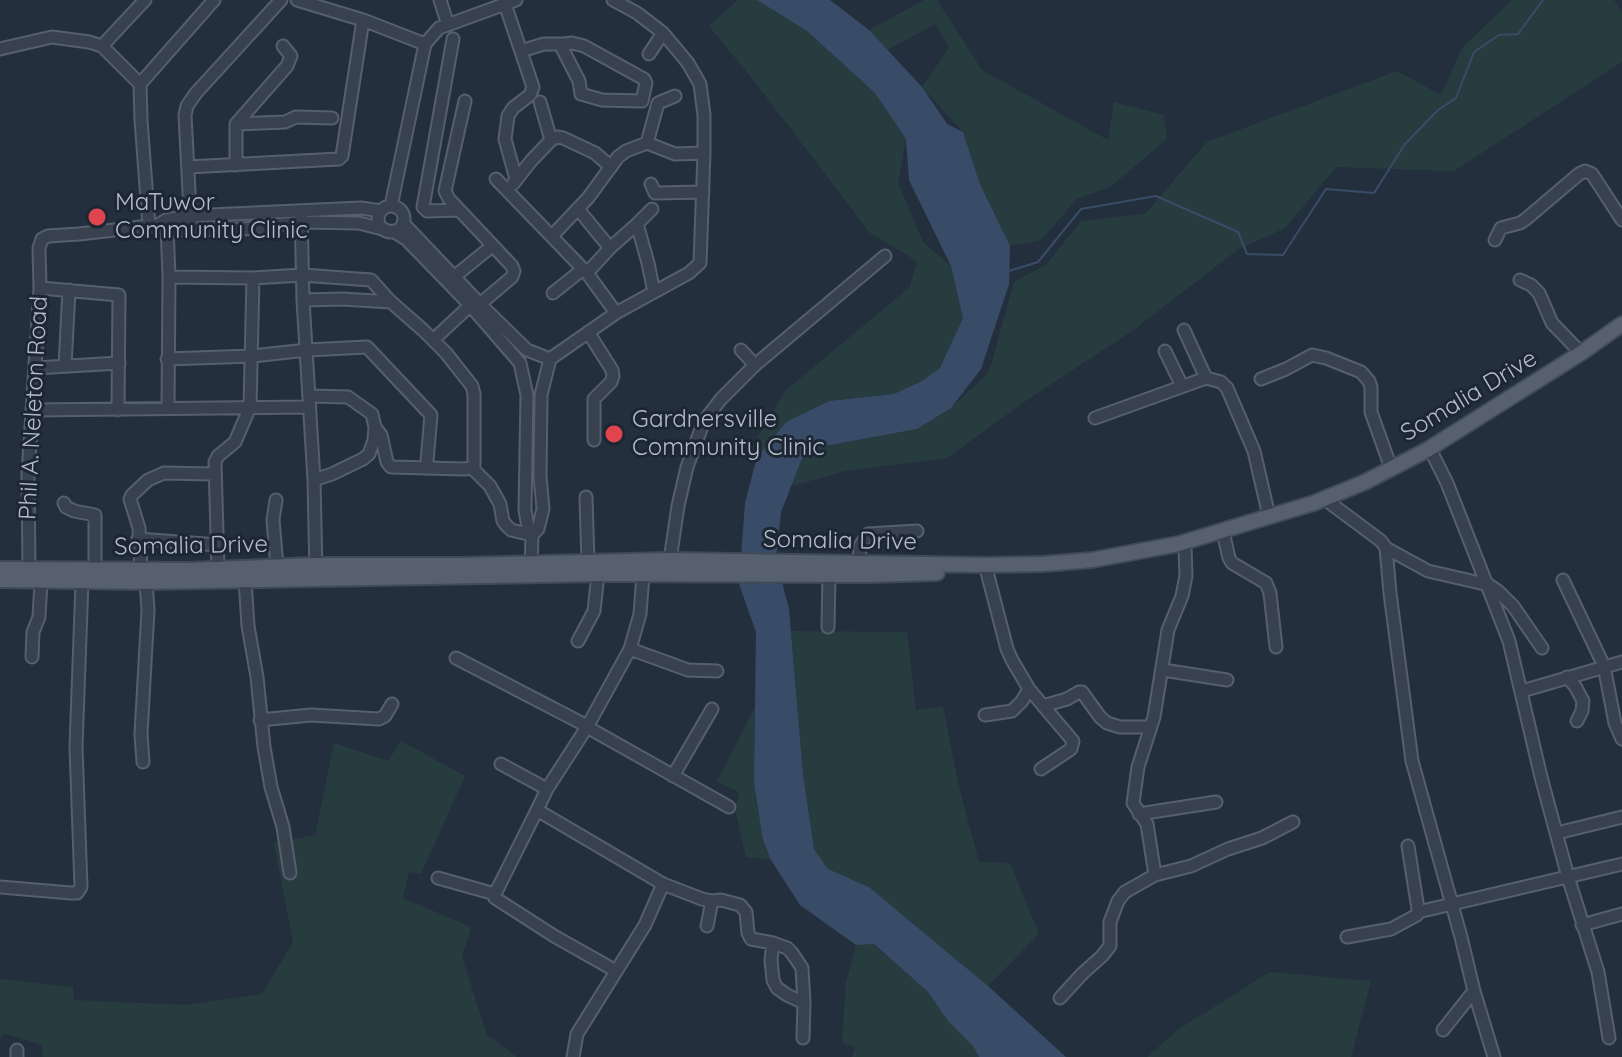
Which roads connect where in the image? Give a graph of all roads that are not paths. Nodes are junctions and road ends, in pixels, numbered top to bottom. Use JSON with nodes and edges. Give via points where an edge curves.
{"nodes":[{"id":1,"x":145,"y":0,"type":"edge"},
{"id":2,"x":214,"y":0,"type":"edge"},
{"id":3,"x":281,"y":0,"type":"edge"},
{"id":4,"x":297,"y":0,"type":"edge"},
{"id":5,"x":440,"y":0,"type":"edge"},
{"id":6,"x":613,"y":0,"type":"edge"},
{"id":7,"x":508,"y":1,"type":"edge"},
{"id":8,"x":363,"y":20,"type":"junction"},
{"id":9,"x":448,"y":25,"type":"junction"},
{"id":10,"x":663,"y":33,"type":"junction"},
{"id":11,"x":453,"y":39,"type":"dead end"},
{"id":12,"x":425,"y":44,"type":"junction"},
{"id":13,"x":564,"y":44,"type":"junction"},
{"id":14,"x":102,"y":46,"type":"junction"},
{"id":15,"x":283,"y":46,"type":"dead end"},
{"id":16,"x":0,"y":49,"type":"edge"},
{"id":17,"x":521,"y":51,"type":"junction"},
{"id":18,"x":649,"y":54,"type":"dead end"},
{"id":19,"x":140,"y":84,"type":"junction"},
{"id":20,"x":675,"y":96,"type":"dead end"},
{"id":21,"x":465,"y":101,"type":"dead end"},
{"id":22,"x":642,"y":101,"type":"junction"},
{"id":23,"x":540,"y":102,"type":"dead end"},
{"id":24,"x":658,"y":103,"type":"junction"},
{"id":25,"x":332,"y":118,"type":"dead end"},
{"id":26,"x":236,"y":124,"type":"junction"},
{"id":27,"x":551,"y":140,"type":"junction"},
{"id":28,"x":647,"y":143,"type":"junction"},
{"id":29,"x":704,"y":153,"type":"junction"},
{"id":30,"x":236,"y":165,"type":"junction"},
{"id":31,"x":188,"y":167,"type":"junction"},
{"id":32,"x":611,"y":167,"type":"junction"},
{"id":33,"x":496,"y":179,"type":"dead end"},
{"id":34,"x":516,"y":179,"type":"junction"},
{"id":35,"x":651,"y":184,"type":"dead end"},
{"id":36,"x":507,"y":191,"type":"junction"},
{"id":37,"x":703,"y":192,"type":"junction"},
{"id":38,"x":386,"y":208,"type":"junction"},
{"id":39,"x":578,"y":209,"type":"junction"},
{"id":40,"x":652,"y":209,"type":"dead end"},
{"id":41,"x":458,"y":210,"type":"junction"},
{"id":42,"x":189,"y":216,"type":"junction"},
{"id":43,"x":302,"y":217,"type":"junction"},
{"id":44,"x":1622,"y":220,"type":"edge"},
{"id":45,"x":403,"y":223,"type":"junction"},
{"id":46,"x":637,"y":224,"type":"junction"},
{"id":47,"x":160,"y":225,"type":"junction"},
{"id":48,"x":191,"y":230,"type":"junction"},
{"id":49,"x":389,"y":231,"type":"junction"},
{"id":50,"x":552,"y":236,"type":"junction"},
{"id":51,"x":1495,"y":240,"type":"dead end"},
{"id":52,"x":492,"y":246,"type":"junction"},
{"id":53,"x":610,"y":248,"type":"junction"},
{"id":54,"x":885,"y":256,"type":"dead end"},
{"id":55,"x":585,"y":271,"type":"junction"},
{"id":56,"x":302,"y":275,"type":"junction"},
{"id":57,"x":169,"y":277,"type":"junction"},
{"id":58,"x":454,"y":277,"type":"junction"},
{"id":59,"x":253,"y":278,"type":"junction"},
{"id":60,"x":1520,"y":280,"type":"dead end"},
{"id":61,"x":40,"y":288,"type":"junction"},
{"id":62,"x":69,"y":290,"type":"junction"},
{"id":63,"x":654,"y":292,"type":"junction"},
{"id":64,"x":553,"y":293,"type":"dead end"},
{"id":65,"x":303,"y":300,"type":"junction"},
{"id":66,"x":391,"y":302,"type":"junction"},
{"id":67,"x":476,"y":303,"type":"junction"},
{"id":68,"x":616,"y":313,"type":"junction"},
{"id":69,"x":1622,"y":324,"type":"edge"},
{"id":70,"x":1184,"y":330,"type":"dead end"},
{"id":71,"x":588,"y":332,"type":"junction"},
{"id":72,"x":1622,"y":332,"type":"edge"},
{"id":73,"x":433,"y":340,"type":"junction"},
{"id":74,"x":307,"y":350,"type":"junction"},
{"id":75,"x":527,"y":350,"type":"junction"},
{"id":76,"x":741,"y":350,"type":"dead end"},
{"id":77,"x":1165,"y":351,"type":"dead end"},
{"id":78,"x":1581,"y":353,"type":"junction"},
{"id":79,"x":252,"y":356,"type":"junction"},
{"id":80,"x":167,"y":359,"type":"junction"},
{"id":81,"x":550,"y":359,"type":"junction"},
{"id":82,"x":119,"y":363,"type":"junction"},
{"id":83,"x":520,"y":363,"type":"junction"},
{"id":84,"x":755,"y":365,"type":"junction"},
{"id":85,"x":65,"y":366,"type":"junction"},
{"id":86,"x":35,"y":368,"type":"junction"},
{"id":87,"x":1206,"y":378,"type":"junction"},
{"id":88,"x":1261,"y":379,"type":"dead end"},
{"id":89,"x":1182,"y":386,"type":"junction"},
{"id":90,"x":527,"y":395,"type":"junction"},
{"id":91,"x":541,"y":395,"type":"junction"},
{"id":92,"x":309,"y":402,"type":"junction"},
{"id":93,"x":250,"y":407,"type":"junction"},
{"id":94,"x":168,"y":408,"type":"junction"},
{"id":95,"x":32,"y":410,"type":"junction"},
{"id":96,"x":118,"y":410,"type":"junction"},
{"id":97,"x":1095,"y":418,"type":"dead end"},
{"id":98,"x":375,"y":427,"type":"junction"},
{"id":99,"x":594,"y":440,"type":"dead end"},
{"id":100,"x":1432,"y":453,"type":"junction"},
{"id":101,"x":432,"y":468,"type":"junction"},
{"id":102,"x":472,"y":468,"type":"junction"},
{"id":103,"x":1391,"y":468,"type":"junction"},
{"id":104,"x":215,"y":474,"type":"junction"},
{"id":105,"x":525,"y":476,"type":"junction"},
{"id":106,"x":540,"y":476,"type":"junction"},
{"id":107,"x":314,"y":480,"type":"junction"},
{"id":108,"x":586,"y":497,"type":"dead end"},
{"id":109,"x":1328,"y":499,"type":"junction"},
{"id":110,"x":276,"y":500,"type":"dead end"},
{"id":111,"x":64,"y":503,"type":"dead end"},
{"id":112,"x":1269,"y":516,"type":"junction"},
{"id":113,"x":917,"y":531,"type":"dead end"},
{"id":114,"x":532,"y":535,"type":"junction"},
{"id":115,"x":1224,"y":536,"type":"junction"},
{"id":116,"x":138,"y":539,"type":"junction"},
{"id":117,"x":218,"y":545,"type":"junction"},
{"id":118,"x":1185,"y":547,"type":"junction"},
{"id":119,"x":1386,"y":548,"type":"junction"},
{"id":120,"x":670,"y":560,"type":"junction"},
{"id":121,"x":588,"y":561,"type":"junction"},
{"id":122,"x":859,"y":563,"type":"junction"},
{"id":123,"x":277,"y":567,"type":"junction"},
{"id":124,"x":728,"y":568,"type":"junction"},
{"id":125,"x":790,"y":568,"type":"junction"},
{"id":126,"x":0,"y":569,"type":"edge"},
{"id":127,"x":29,"y":569,"type":"junction"},
{"id":128,"x":218,"y":569,"type":"junction"},
{"id":129,"x":531,"y":569,"type":"junction"},
{"id":130,"x":95,"y":570,"type":"junction"},
{"id":131,"x":316,"y":571,"type":"junction"},
{"id":132,"x":987,"y":572,"type":"junction"},
{"id":133,"x":598,"y":574,"type":"junction"},
{"id":134,"x":643,"y":574,"type":"junction"},
{"id":135,"x":829,"y":574,"type":"junction"},
{"id":136,"x":144,"y":576,"type":"junction"},
{"id":137,"x":245,"y":579,"type":"junction"},
{"id":138,"x":0,"y":580,"type":"edge"},
{"id":139,"x":1563,"y":580,"type":"dead end"},
{"id":140,"x":41,"y":581,"type":"junction"},
{"id":141,"x":82,"y":582,"type":"junction"},
{"id":142,"x":1489,"y":585,"type":"junction"},
{"id":143,"x":828,"y":627,"type":"dead end"},
{"id":144,"x":578,"y":641,"type":"dead end"},
{"id":145,"x":1276,"y":647,"type":"dead end"},
{"id":146,"x":1542,"y":648,"type":"dead end"},
{"id":147,"x":630,"y":649,"type":"junction"},
{"id":148,"x":32,"y":657,"type":"dead end"},
{"id":149,"x":456,"y":658,"type":"dead end"},
{"id":150,"x":1622,"y":662,"type":"edge"},
{"id":151,"x":1604,"y":666,"type":"junction"},
{"id":152,"x":1163,"y":670,"type":"junction"},
{"id":153,"x":717,"y":671,"type":"dead end"},
{"id":154,"x":1567,"y":677,"type":"junction"},
{"id":155,"x":1227,"y":680,"type":"dead end"},
{"id":156,"x":1029,"y":689,"type":"junction"},
{"id":157,"x":1522,"y":691,"type":"junction"},
{"id":158,"x":392,"y":704,"type":"dead end"},
{"id":159,"x":1043,"y":706,"type":"junction"},
{"id":160,"x":712,"y":709,"type":"dead end"},
{"id":161,"x":985,"y":715,"type":"dead end"},
{"id":162,"x":260,"y":720,"type":"junction"},
{"id":163,"x":1577,"y":721,"type":"dead end"},
{"id":164,"x":587,"y":727,"type":"junction"},
{"id":165,"x":1150,"y":727,"type":"junction"},
{"id":166,"x":1622,"y":739,"type":"edge"},
{"id":167,"x":143,"y":762,"type":"dead end"},
{"id":168,"x":501,"y":764,"type":"dead end"},
{"id":169,"x":1041,"y":769,"type":"dead end"},
{"id":170,"x":673,"y":776,"type":"junction"},
{"id":171,"x":547,"y":789,"type":"junction"},
{"id":172,"x":1216,"y":802,"type":"dead end"},
{"id":173,"x":729,"y":807,"type":"dead end"},
{"id":174,"x":537,"y":810,"type":"junction"},
{"id":175,"x":1139,"y":814,"type":"junction"},
{"id":176,"x":1622,"y":817,"type":"edge"},
{"id":177,"x":1293,"y":822,"type":"dead end"},
{"id":178,"x":1557,"y":833,"type":"junction"},
{"id":179,"x":1408,"y":846,"type":"dead end"},
{"id":180,"x":1622,"y":864,"type":"edge"},
{"id":181,"x":290,"y":873,"type":"dead end"},
{"id":182,"x":1155,"y":875,"type":"junction"},
{"id":183,"x":1568,"y":877,"type":"junction"},
{"id":184,"x":438,"y":878,"type":"dead end"},
{"id":185,"x":663,"y":884,"type":"junction"},
{"id":186,"x":0,"y":887,"type":"edge"},
{"id":187,"x":495,"y":894,"type":"junction"},
{"id":188,"x":712,"y":901,"type":"junction"},
{"id":189,"x":1452,"y":905,"type":"junction"},
{"id":190,"x":1418,"y":912,"type":"junction"},
{"id":191,"x":1622,"y":914,"type":"edge"},
{"id":192,"x":1582,"y":925,"type":"junction"},
{"id":193,"x":707,"y":926,"type":"dead end"},
{"id":194,"x":1347,"y":937,"type":"dead end"},
{"id":195,"x":773,"y":943,"type":"junction"},
{"id":196,"x":616,"y":971,"type":"junction"},
{"id":197,"x":1474,"y":991,"type":"junction"},
{"id":198,"x":1060,"y":998,"type":"dead end"},
{"id":199,"x":804,"y":1003,"type":"junction"},
{"id":200,"x":1443,"y":1030,"type":"dead end"},
{"id":201,"x":803,"y":1038,"type":"dead end"},
{"id":202,"x":1609,"y":1038,"type":"dead end"},
{"id":203,"x":573,"y":1057,"type":"edge"},
{"id":204,"x":1494,"y":1057,"type":"edge"}],
"edges":[{"from":1,"to":14,"type":"street"},
{"from":2,"to":19,"type":"street"},
{"from":3,"to":31,"type":"street","via":[[187,106]]},
{"from":4,"to":8,"type":"street"},
{"from":5,"to":9,"type":"street"},
{"from":6,"to":10,"type":"street"},
{"from":7,"to":9,"type":"street"},
{"from":7,"to":17,"type":"street"},
{"from":8,"to":12,"type":"street"},
{"from":8,"to":30,"type":"street","via":[[342,156]]},
{"from":9,"to":12,"type":"street"},
{"from":10,"to":18,"type":"street"},
{"from":10,"to":29,"type":"street","via":[[700,84]]},
{"from":11,"to":41,"type":"street","via":[[423,207]]},
{"from":12,"to":38,"type":"street"},
{"from":13,"to":17,"type":"street"},
{"from":13,"to":22,"type":"street","via":[[584,46],[644,79]]},
{"from":13,"to":22,"type":"street","via":[[581,94]]},
{"from":14,"to":16,"type":"street","via":[[52,37]]},
{"from":14,"to":19,"type":"street"},
{"from":15,"to":26,"type":"street","via":[[291,56],[287,66]]},
{"from":17,"to":34,"type":"street","via":[[533,87],[508,116],[505,139]]},
{"from":19,"to":47,"type":"street"},
{"from":20,"to":24,"type":"street"},
{"from":21,"to":41,"type":"street","via":[[445,191]]},
{"from":22,"to":24,"type":"street"},
{"from":23,"to":27,"type":"street"},
{"from":24,"to":28,"type":"street"},
{"from":25,"to":26,"type":"street"},
{"from":26,"to":30,"type":"street"},
{"from":27,"to":32,"type":"street","via":[[563,138]]},
{"from":27,"to":34,"type":"street"},
{"from":28,"to":29,"type":"street","via":[[675,154]]},
{"from":28,"to":32,"type":"street","via":[[626,151]]},
{"from":29,"to":37,"type":"street"},
{"from":30,"to":31,"type":"street"},
{"from":31,"to":42,"type":"street"},
{"from":32,"to":39,"type":"street"},
{"from":33,"to":36,"type":"street"},
{"from":34,"to":36,"type":"street"},
{"from":35,"to":37,"type":"street","via":[[655,193]]},
{"from":36,"to":50,"type":"street"},
{"from":37,"to":63,"type":"street","via":[[700,263]]},
{"from":38,"to":43,"type":"street"},
{"from":38,"to":45,"type":"street","via":[[401,211]]},
{"from":38,"to":49,"type":"street","via":[[378,220]]},
{"from":39,"to":50,"type":"street"},
{"from":39,"to":53,"type":"street"},
{"from":40,"to":46,"type":"street"},
{"from":41,"to":52,"type":"street"},
{"from":42,"to":43,"type":"street"},
{"from":42,"to":47,"type":"street"},
{"from":42,"to":48,"type":"street"},
{"from":43,"to":48,"type":"street","via":[[244,229]]},
{"from":43,"to":49,"type":"street"},
{"from":43,"to":56,"type":"street"},
{"from":44,"to":51,"type":"street","via":[[1585,171],[1526,219],[1501,228]]},
{"from":45,"to":49,"type":"street"},
{"from":45,"to":58,"type":"street"},
{"from":46,"to":53,"type":"street"},
{"from":46,"to":63,"type":"street"},
{"from":47,"to":48,"type":"street"},
{"from":47,"to":57,"type":"street"},
{"from":47,"to":61,"type":"street","name":"Phil A. Neleton Road","via":[[42,239]]},
{"from":49,"to":67,"type":"street","via":[[406,239]]},
{"from":50,"to":55,"type":"street"},
{"from":52,"to":58,"type":"street"},
{"from":52,"to":67,"type":"street","via":[[514,271]]},
{"from":53,"to":55,"type":"street"},
{"from":54,"to":84,"type":"street"},
{"from":55,"to":64,"type":"street"},
{"from":55,"to":68,"type":"street"},
{"from":56,"to":59,"type":"street"},
{"from":56,"to":65,"type":"street"},
{"from":56,"to":66,"type":"street","via":[[371,280]]},
{"from":57,"to":59,"type":"street"},
{"from":57,"to":80,"type":"street"},
{"from":58,"to":67,"type":"street"},
{"from":59,"to":79,"type":"street"},
{"from":60,"to":78,"type":"street","via":[[1539,293],[1552,323]]},
{"from":61,"to":62,"type":"street"},
{"from":61,"to":86,"type":"street","name":"Phil A. Neleton Road"},
{"from":62,"to":82,"type":"street","via":[[119,295]]},
{"from":62,"to":85,"type":"street"},
{"from":63,"to":68,"type":"street"},
{"from":65,"to":66,"type":"street"},
{"from":65,"to":74,"type":"street"},
{"from":66,"to":73,"type":"street"},
{"from":67,"to":73,"type":"street"},
{"from":67,"to":75,"type":"street"},
{"from":67,"to":83,"type":"street"},
{"from":68,"to":71,"type":"street"},
{"from":69,"to":78,"type":"main road","name":"Somalia Drive"},
{"from":70,"to":87,"type":"street"},
{"from":71,"to":81,"type":"street"},
{"from":71,"to":99,"type":"street","via":[[613,376],[594,399]]},
{"from":72,"to":100,"type":"main road","name":"Somalia Drive"},
{"from":73,"to":102,"type":"street","via":[[474,394]]},
{"from":74,"to":79,"type":"street"},
{"from":74,"to":92,"type":"street"},
{"from":74,"to":101,"type":"street","via":[[371,349],[431,415],[427,461]]},
{"from":75,"to":81,"type":"street"},
{"from":75,"to":83,"type":"street"},
{"from":76,"to":84,"type":"street"},
{"from":77,"to":89,"type":"street"},
{"from":78,"to":103,"type":"main road","name":"Somalia Drive"},
{"from":79,"to":80,"type":"street"},
{"from":79,"to":93,"type":"street"},
{"from":80,"to":94,"type":"street"},
{"from":81,"to":91,"type":"street"},
{"from":82,"to":85,"type":"street"},
{"from":82,"to":96,"type":"street"},
{"from":83,"to":90,"type":"street"},
{"from":84,"to":120,"type":"street","via":[[721,399],[695,441]]},
{"from":85,"to":86,"type":"street"},
{"from":86,"to":95,"type":"street","name":"Phil A. Neleton Road"},
{"from":87,"to":89,"type":"street"},
{"from":87,"to":112,"type":"street","via":[[1227,388],[1254,451]]},
{"from":88,"to":103,"type":"street","via":[[1312,355],[1361,372],[1371,387],[1371,412]]},
{"from":89,"to":97,"type":"street"},
{"from":90,"to":91,"type":"street"},
{"from":90,"to":105,"type":"street"},
{"from":91,"to":106,"type":"street"},
{"from":92,"to":93,"type":"street"},
{"from":92,"to":98,"type":"street","via":[[348,397],[372,414]]},
{"from":92,"to":107,"type":"street"},
{"from":93,"to":94,"type":"street"},
{"from":93,"to":104,"type":"street","via":[[235,442],[218,456]]},
{"from":94,"to":96,"type":"street"},
{"from":95,"to":96,"type":"street"},
{"from":95,"to":127,"type":"street","name":"Phil A. Neleton Road"},
{"from":98,"to":101,"type":"street","via":[[391,467]]},
{"from":98,"to":107,"type":"street","via":[[369,454]]},
{"from":100,"to":109,"type":"main road","name":"Somalia Drive"},
{"from":100,"to":142,"type":"street"},
{"from":101,"to":102,"type":"street"},
{"from":102,"to":114,"type":"street","via":[[490,486],[506,525]]},
{"from":103,"to":109,"type":"main road","name":"Somalia Drive"},
{"from":104,"to":116,"type":"street","via":[[164,473],[135,490],[130,499]]},
{"from":104,"to":117,"type":"street"},
{"from":105,"to":106,"type":"street"},
{"from":105,"to":114,"type":"street","via":[[526,519]]},
{"from":106,"to":114,"type":"street","via":[[543,509]]},
{"from":107,"to":131,"type":"street"},
{"from":108,"to":121,"type":"street"},
{"from":109,"to":112,"type":"main road","name":"Somalia Drive"},
{"from":109,"to":115,"type":"main road","name":"Somalia Drive"},
{"from":109,"to":119,"type":"street"},
{"from":110,"to":123,"type":"street"},
{"from":111,"to":130,"type":"street","via":[[95,515]]},
{"from":112,"to":122,"type":"main road","name":"Somalia Drive","via":[[1178,544],[1092,560]]},
{"from":113,"to":122,"type":"street","via":[[868,534],[860,546]]},
{"from":114,"to":129,"type":"street"},
{"from":115,"to":118,"type":"main road","name":"Somalia Drive"},
{"from":115,"to":145,"type":"street","via":[[1232,563],[1266,583]]},
{"from":116,"to":117,"type":"street"},
{"from":116,"to":136,"type":"street"},
{"from":117,"to":128,"type":"street"},
{"from":118,"to":132,"type":"main road","name":"Somalia Drive","via":[[1089,566]]},
{"from":118,"to":152,"type":"street","via":[[1186,576],[1168,630]]},
{"from":119,"to":142,"type":"street","via":[[1428,571]]},
{"from":119,"to":189,"type":"street","via":[[1412,761]]},
{"from":120,"to":121,"type":"main road","name":"Somalia Drive"},
{"from":120,"to":124,"type":"main road","name":"Somalia Drive"},
{"from":121,"to":129,"type":"main road","name":"Somalia Drive"},
{"from":122,"to":125,"type":"main road","name":"Somalia Drive"},
{"from":123,"to":128,"type":"main road","name":"Somalia Drive"},
{"from":123,"to":131,"type":"main road","name":"Somalia Drive"},
{"from":124,"to":125,"type":"main road","name":"Somalia Drive"},
{"from":124,"to":134,"type":"main road","name":"Somalia Drive"},
{"from":125,"to":135,"type":"main road","name":"Somalia Drive"},
{"from":126,"to":127,"type":"main road","name":"Somalia Drive"},
{"from":127,"to":130,"type":"main road","name":"Somalia Drive"},
{"from":128,"to":136,"type":"main road","name":"Somalia Drive"},
{"from":129,"to":131,"type":"main road","name":"Somalia Drive"},
{"from":129,"to":133,"type":"main road","name":"Somalia Drive"},
{"from":130,"to":136,"type":"main road","name":"Somalia Drive"},
{"from":131,"to":137,"type":"main road","name":"Somalia Drive"},
{"from":132,"to":135,"type":"main road","name":"Somalia Drive"},
{"from":132,"to":156,"type":"street","via":[[1007,649]]},
{"from":133,"to":134,"type":"main road","name":"Somalia Drive"},
{"from":133,"to":144,"type":"street","via":[[594,611]]},
{"from":134,"to":147,"type":"street"},
{"from":135,"to":143,"type":"street"},
{"from":136,"to":137,"type":"main road","name":"Somalia Drive"},
{"from":136,"to":141,"type":"main road","name":"Somalia Drive"},
{"from":136,"to":167,"type":"street","via":[[148,610]]},
{"from":137,"to":162,"type":"street"},
{"from":138,"to":140,"type":"main road","name":"Somalia Drive"},
{"from":139,"to":151,"type":"street"},
{"from":140,"to":141,"type":"main road","name":"Somalia Drive"},
{"from":140,"to":148,"type":"street"},
{"from":141,"to":186,"type":"street","via":[[76,747],[81,887],[77,893]]},
{"from":142,"to":146,"type":"street","via":[[1513,606]]},
{"from":142,"to":157,"type":"street"},
{"from":147,"to":153,"type":"street","via":[[688,670]]},
{"from":147,"to":164,"type":"street"},
{"from":149,"to":164,"type":"street"},
{"from":150,"to":151,"type":"street"},
{"from":151,"to":154,"type":"street"},
{"from":151,"to":166,"type":"street"},
{"from":152,"to":155,"type":"street"},
{"from":152,"to":165,"type":"street"},
{"from":154,"to":157,"type":"street"},
{"from":154,"to":163,"type":"street","via":[[1583,701]]},
{"from":156,"to":159,"type":"street"},
{"from":156,"to":161,"type":"street","via":[[1012,711]]},
{"from":157,"to":178,"type":"street"},
{"from":158,"to":162,"type":"street","via":[[379,719],[311,715]]},
{"from":159,"to":165,"type":"street","via":[[1082,692],[1107,723]]},
{"from":159,"to":169,"type":"street","via":[[1073,745]]},
{"from":160,"to":170,"type":"street"},
{"from":162,"to":181,"type":"street"},
{"from":164,"to":170,"type":"street"},
{"from":164,"to":171,"type":"street"},
{"from":165,"to":175,"type":"street","via":[[1135,780],[1133,803]]},
{"from":168,"to":171,"type":"street"},
{"from":170,"to":173,"type":"street"},
{"from":171,"to":174,"type":"street"},
{"from":172,"to":175,"type":"street"},
{"from":174,"to":185,"type":"street"},
{"from":174,"to":187,"type":"street"},
{"from":175,"to":182,"type":"street","via":[[1147,824]]},
{"from":176,"to":178,"type":"street"},
{"from":177,"to":182,"type":"street","via":[[1191,866]]},
{"from":178,"to":183,"type":"street"},
{"from":179,"to":190,"type":"street"},
{"from":180,"to":183,"type":"street"},
{"from":182,"to":198,"type":"street","via":[[1121,896],[1110,922],[1110,946]]},
{"from":183,"to":189,"type":"street"},
{"from":183,"to":192,"type":"street"},
{"from":184,"to":187,"type":"street"},
{"from":185,"to":188,"type":"street"},
{"from":185,"to":196,"type":"street"},
{"from":187,"to":196,"type":"street","via":[[497,901]]},
{"from":188,"to":193,"type":"street"},
{"from":188,"to":195,"type":"street","via":[[740,905],[751,939]]},
{"from":189,"to":190,"type":"street"},
{"from":189,"to":197,"type":"street"},
{"from":190,"to":194,"type":"street","via":[[1391,929]]},
{"from":191,"to":192,"type":"street"},
{"from":192,"to":202,"type":"street","via":[[1598,972]]},
{"from":195,"to":199,"type":"street","via":[[798,959]]},
{"from":195,"to":199,"type":"street","via":[[777,988]]},
{"from":196,"to":203,"type":"street","via":[[577,1034]]},
{"from":197,"to":200,"type":"street"},
{"from":197,"to":204,"type":"street"},
{"from":199,"to":201,"type":"street"}]}
